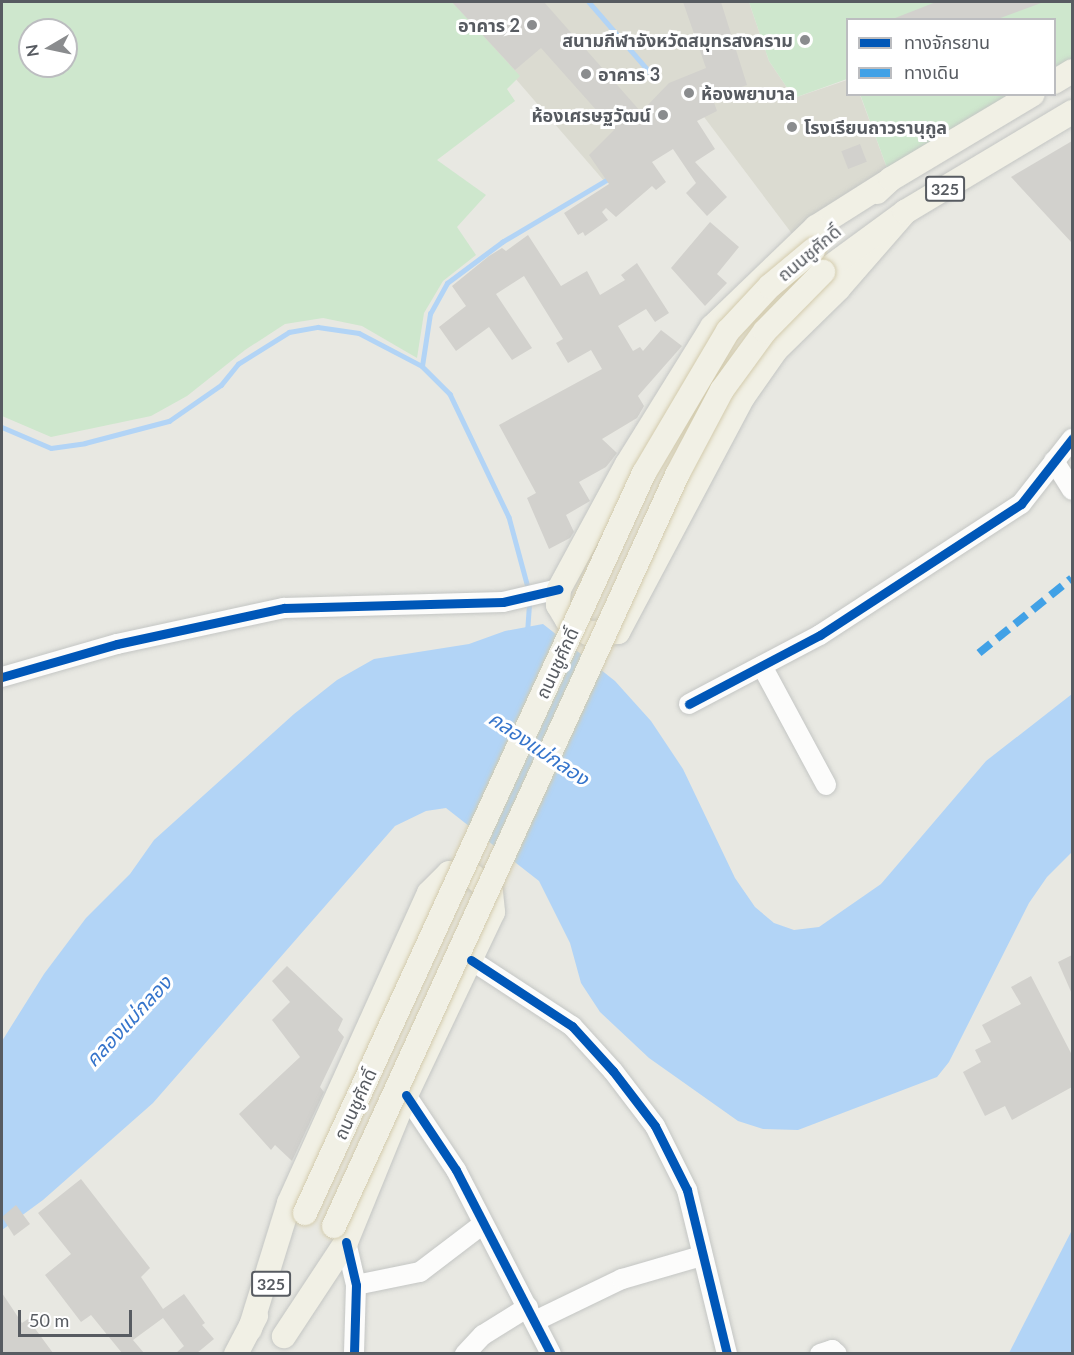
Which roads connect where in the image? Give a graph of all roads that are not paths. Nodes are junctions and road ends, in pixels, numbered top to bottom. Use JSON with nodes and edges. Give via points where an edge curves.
{"nodes":[{"id":1,"x":1072,"y":71,"type":"edge"},
{"id":2,"x":1056,"y":81,"type":"edge"},
{"id":3,"x":1030,"y":96,"type":"edge"},
{"id":4,"x":1072,"y":112,"type":"edge"},
{"id":5,"x":887,"y":182,"type":"junction"},
{"id":6,"x":905,"y":212,"type":"junction"},
{"id":7,"x":1072,"y":439,"type":"edge"},
{"id":8,"x":1054,"y":461,"type":"junction"},
{"id":9,"x":1072,"y":490,"type":"edge"},
{"id":10,"x":551,"y":591,"type":"junction"},
{"id":11,"x":762,"y":666,"type":"junction"},
{"id":12,"x":2,"y":677,"type":"edge"},
{"id":13,"x":689,"y":704,"type":"dead end"},
{"id":14,"x":826,"y":785,"type":"dead end"},
{"id":15,"x":471,"y":960,"type":"junction"},
{"id":16,"x":406,"y":1095,"type":"junction"},
{"id":17,"x":483,"y":1224,"type":"junction"},
{"id":18,"x":340,"y":1234,"type":"junction"},
{"id":19,"x":701,"y":1256,"type":"junction"},
{"id":20,"x":356,"y":1285,"type":"junction"},
{"id":21,"x":532,"y":1314,"type":"junction"},
{"id":22,"x":250,"y":1329,"type":"junction"},
{"id":23,"x":280,"y":1345,"type":"edge"},
{"id":24,"x":358,"y":1349,"type":"edge"},
{"id":25,"x":236,"y":1353,"type":"edge"},
{"id":26,"x":465,"y":1353,"type":"edge"},
{"id":27,"x":551,"y":1353,"type":"edge"},
{"id":28,"x":726,"y":1353,"type":"edge"},
{"id":29,"x":820,"y":1353,"type":"edge"},
{"id":30,"x":837,"y":1353,"type":"edge"}],
"edges":[{"from":1,"to":2,"type":"main road"},
{"from":3,"to":5,"type":"main road","name":"ถนนชูศักดิ์","number":"325"},
{"from":4,"to":6,"type":"main road","name":"ถนนชูศักดิ์","number":"325"},
{"from":5,"to":10,"type":"main road","via":[[816,228],[712,327]]},
{"from":5,"to":22,"type":"main road","name":"ถนนชูศักดิ์","number":"325","bridge":true,"via":[[770,286],[728,331],[644,473]]},
{"from":6,"to":10,"type":"main road","via":[[839,288],[776,350],[743,397],[618,632],[588,633],[567,620]]},
{"from":6,"to":18,"type":"main road","name":"ถนนชูศักดิ์","number":"325","bridge":true,"via":[[823,273],[765,331],[722,390],[677,474]]},
{"from":7,"to":8,"type":"street"},
{"from":8,"to":9,"type":"street"},
{"from":8,"to":11,"type":"street","via":[[1021,504],[820,635]]},
{"from":10,"to":12,"type":"street","via":[[503,602],[284,608],[117,644]]},
{"from":11,"to":13,"type":"street"},
{"from":11,"to":14,"type":"street"},
{"from":15,"to":16,"type":"main road"},
{"from":15,"to":19,"type":"street","via":[[572,1026],[613,1071],[655,1126],[687,1190]]},
{"from":15,"to":22,"type":"main road","via":[[493,912],[491,892],[473,876],[449,873],[429,893],[289,1203]]},
{"from":16,"to":17,"type":"street","via":[[456,1170]]},
{"from":16,"to":18,"type":"main road"},
{"from":17,"to":20,"type":"street","via":[[420,1272]]},
{"from":17,"to":21,"type":"street"},
{"from":18,"to":20,"type":"street"},
{"from":18,"to":23,"type":"main road","name":"ถนนชูศักดิ์","number":"325"},
{"from":19,"to":21,"type":"street","via":[[622,1279]]},
{"from":19,"to":28,"type":"street"},
{"from":20,"to":24,"type":"street"},
{"from":21,"to":26,"type":"street","via":[[483,1335]]},
{"from":21,"to":27,"type":"street"},
{"from":22,"to":25,"type":"main road","name":"ถนนชูศักดิ์","number":"325"},
{"from":29,"to":30,"type":"street"}]}
